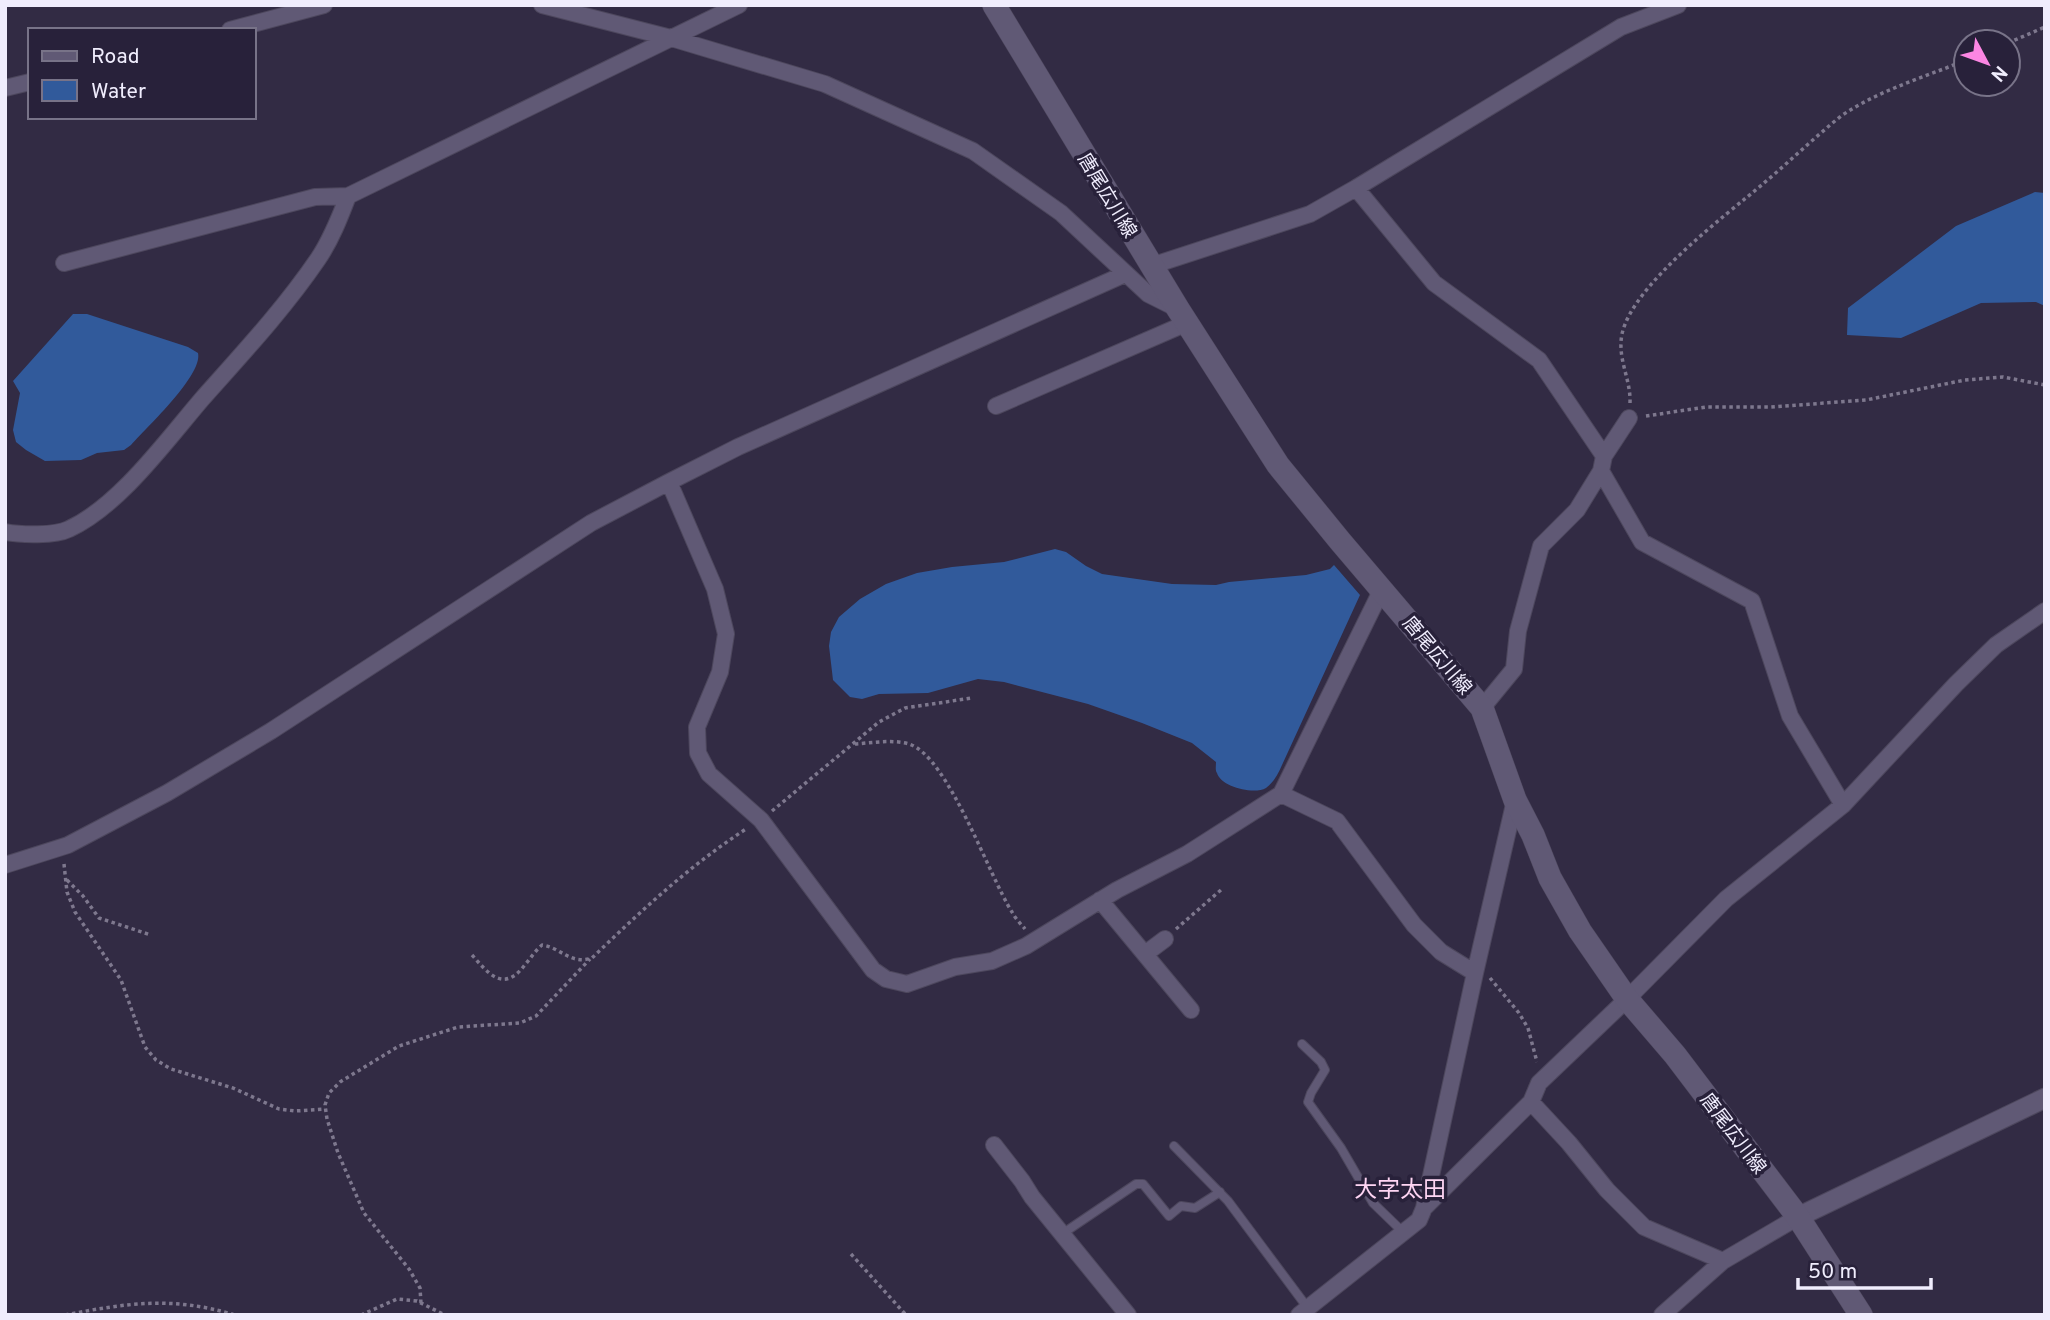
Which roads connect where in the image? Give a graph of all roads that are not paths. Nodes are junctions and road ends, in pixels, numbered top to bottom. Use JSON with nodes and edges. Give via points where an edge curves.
{"nodes":[{"id":1,"x":324,"y":5,"type":"edge"},
{"id":2,"x":542,"y":5,"type":"edge"},
{"id":3,"x":739,"y":5,"type":"edge"},
{"id":4,"x":994,"y":5,"type":"edge"},
{"id":5,"x":1678,"y":5,"type":"edge"},
{"id":6,"x":238,"y":28,"type":"edge"},
{"id":7,"x":671,"y":38,"type":"junction"},
{"id":8,"x":28,"y":82,"type":"edge"},
{"id":9,"x":5,"y":88,"type":"edge"},
{"id":10,"x":1356,"y":188,"type":"junction"},
{"id":11,"x":348,"y":196,"type":"junction"},
{"id":12,"x":64,"y":263,"type":"dead end"},
{"id":13,"x":1151,"y":266,"type":"junction"},
{"id":14,"x":1125,"y":274,"type":"junction"},
{"id":15,"x":1182,"y":316,"type":"junction"},
{"id":16,"x":996,"y":406,"type":"dead end"},
{"id":17,"x":1629,"y":418,"type":"road end"},
{"id":18,"x":1603,"y":463,"type":"junction"},
{"id":19,"x":669,"y":482,"type":"junction"},
{"id":20,"x":5,"y":533,"type":"edge"},
{"id":21,"x":1382,"y":589,"type":"junction"},
{"id":22,"x":2045,"y":611,"type":"edge"},
{"id":23,"x":1482,"y":708,"type":"junction"},
{"id":24,"x":1281,"y":794,"type":"junction"},
{"id":25,"x":1515,"y":800,"type":"junction"},
{"id":26,"x":1843,"y":805,"type":"junction"},
{"id":27,"x":5,"y":865,"type":"edge"},
{"id":28,"x":1100,"y":900,"type":"junction"},
{"id":29,"x":1165,"y":939,"type":"road end"},
{"id":30,"x":1145,"y":954,"type":"junction"},
{"id":31,"x":1476,"y":968,"type":"junction"},
{"id":32,"x":1627,"y":999,"type":"junction"},
{"id":33,"x":1191,"y":1010,"type":"dead end"},
{"id":34,"x":1301,"y":1044,"type":"dead end"},
{"id":35,"x":2045,"y":1098,"type":"edge"},
{"id":36,"x":1531,"y":1102,"type":"junction"},
{"id":37,"x":994,"y":1145,"type":"dead end"},
{"id":38,"x":1174,"y":1146,"type":"dead end"},
{"id":39,"x":1220,"y":1192,"type":"junction"},
{"id":40,"x":1424,"y":1208,"type":"junction"},
{"id":41,"x":1798,"y":1217,"type":"junction"},
{"id":42,"x":1403,"y":1232,"type":"junction"},
{"id":43,"x":1061,"y":1234,"type":"junction"},
{"id":44,"x":1723,"y":1261,"type":"junction"},
{"id":45,"x":1303,"y":1311,"type":"edge"},
{"id":46,"x":1128,"y":1315,"type":"edge"},
{"id":47,"x":1662,"y":1315,"type":"edge"},
{"id":48,"x":1861,"y":1315,"type":"edge"}],
"edges":[{"from":1,"to":6,"type":"street"},
{"from":2,"to":7,"type":"street"},
{"from":3,"to":7,"type":"street"},
{"from":4,"to":13,"type":"main road","name":"唐尾広川線"},
{"from":5,"to":10,"type":"street","via":[[1621,27]]},
{"from":7,"to":11,"type":"street"},
{"from":7,"to":14,"type":"street","via":[[825,84],[974,151],[1061,213]]},
{"from":8,"to":9,"type":"street"},
{"from":10,"to":13,"type":"street","via":[[1310,214]]},
{"from":10,"to":18,"type":"street","via":[[1434,283],[1539,360]]},
{"from":11,"to":12,"type":"street","via":[[315,197]]},
{"from":11,"to":20,"type":"street","via":[[319,257],[286,301],[107,504],[67,530],[22,536]]},
{"from":13,"to":15,"type":"main road","name":"唐尾広川線"},
{"from":14,"to":15,"type":"street"},
{"from":14,"to":19,"type":"street"},
{"from":15,"to":16,"type":"street"},
{"from":15,"to":21,"type":"main road","name":"唐尾広川線","via":[[1278,465]]},
{"from":17,"to":18,"type":"street"},
{"from":18,"to":23,"type":"street","via":[[1577,510],[1541,546],[1518,631],[1514,669]]},
{"from":18,"to":26,"type":"street","via":[[1642,542],[1752,601],[1790,716]]},
{"from":19,"to":27,"type":"street","via":[[591,523],[271,731],[167,793],[62,847]]},
{"from":19,"to":28,"type":"street","via":[[715,589],[726,634],[720,672],[697,727],[698,753],[709,774],[761,820],[873,970],[907,984],[955,967],[992,961]]},
{"from":21,"to":23,"type":"main road","name":"唐尾広川線"},
{"from":21,"to":24,"type":"street"},
{"from":22,"to":26,"type":"street","via":[[1996,645]]},
{"from":23,"to":25,"type":"main road","name":"唐尾広川線"},
{"from":24,"to":28,"type":"street","via":[[1187,854]]},
{"from":24,"to":31,"type":"street","via":[[1337,821],[1414,925],[1441,952]]},
{"from":25,"to":31,"type":"street"},
{"from":25,"to":32,"type":"main road","name":"唐尾広川線","via":[[1580,932]]},
{"from":26,"to":32,"type":"street","via":[[1726,898]]},
{"from":28,"to":30,"type":"street"},
{"from":29,"to":30,"type":"street"},
{"from":30,"to":33,"type":"street"},
{"from":31,"to":40,"type":"street"},
{"from":32,"to":36,"type":"street","via":[[1539,1083]]},
{"from":32,"to":41,"type":"main road","name":"唐尾広川線"},
{"from":34,"to":42,"type":"lane","via":[[1325,1070],[1308,1102],[1373,1203]]},
{"from":35,"to":41,"type":"street"},
{"from":36,"to":40,"type":"street"},
{"from":36,"to":44,"type":"street","via":[[1644,1227]]},
{"from":37,"to":43,"type":"street"},
{"from":38,"to":39,"type":"lane"},
{"from":39,"to":43,"type":"lane","via":[[1195,1208],[1181,1206],[1169,1216],[1143,1184],[1136,1184]]},
{"from":39,"to":45,"type":"lane"},
{"from":40,"to":42,"type":"street","via":[[1419,1220]]},
{"from":41,"to":44,"type":"street"},
{"from":41,"to":48,"type":"main road","name":"唐尾広川線"},
{"from":42,"to":45,"type":"street"},
{"from":43,"to":46,"type":"street"},
{"from":44,"to":47,"type":"street"}]}
